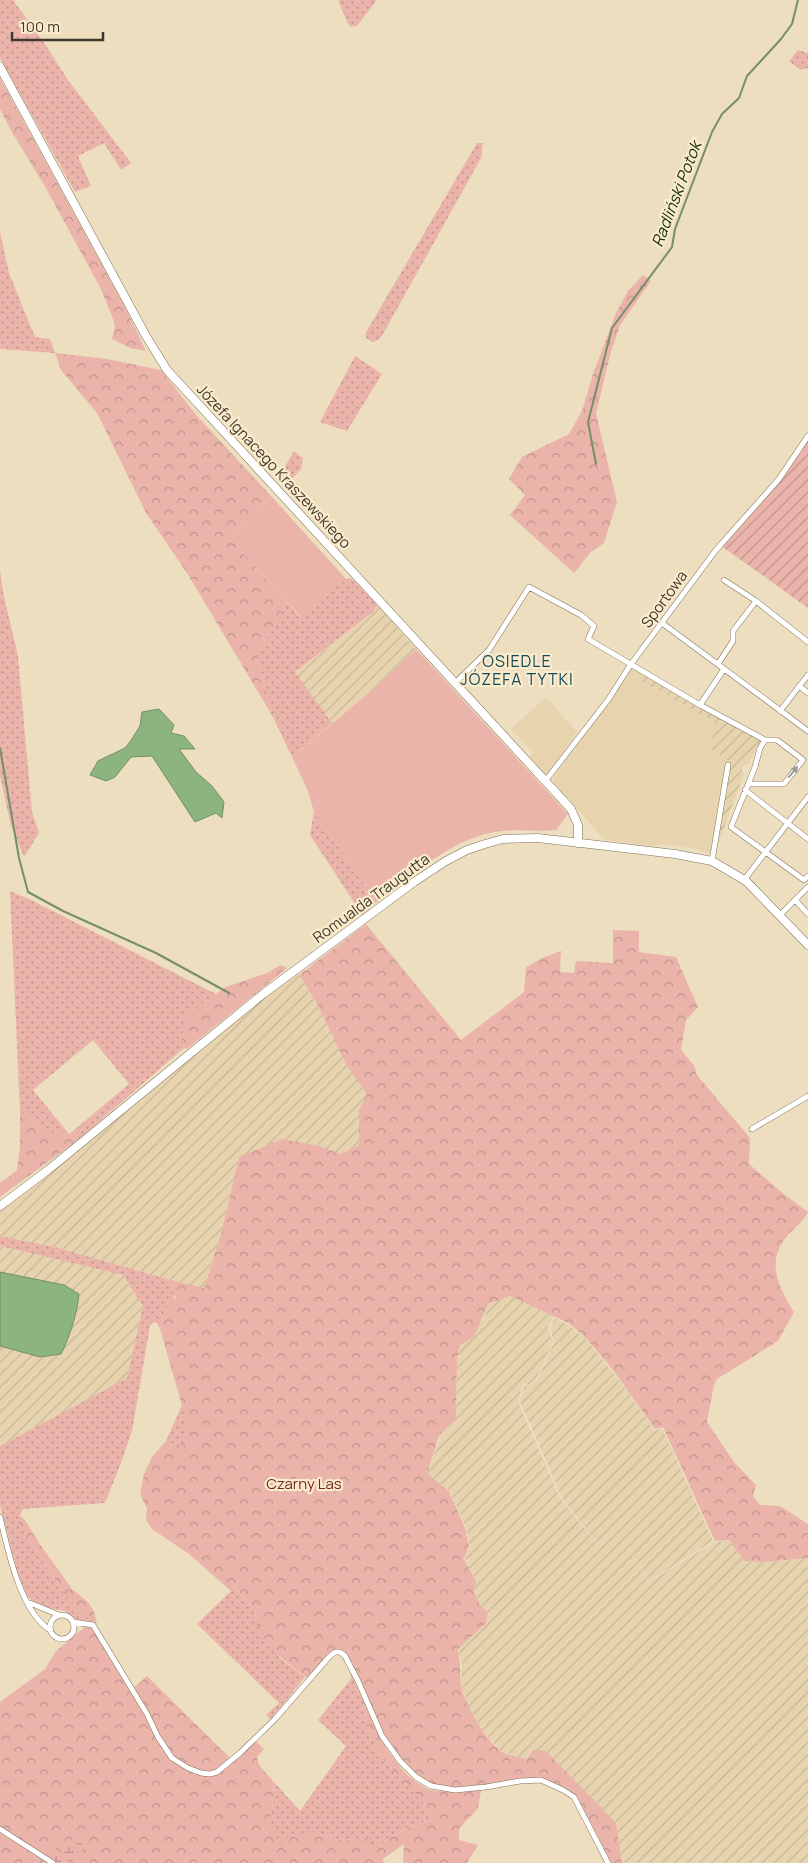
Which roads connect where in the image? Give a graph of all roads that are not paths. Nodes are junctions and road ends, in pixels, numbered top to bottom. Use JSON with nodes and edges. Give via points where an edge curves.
{"nodes":[{"id":1,"x":0,"y":68,"type":"edge"},
{"id":2,"x":808,"y":436,"type":"edge"},
{"id":3,"x":724,"y":580,"type":"dead end"},
{"id":4,"x":756,"y":601,"type":"junction"},
{"id":5,"x":662,"y":623,"type":"junction"},
{"id":6,"x":808,"y":642,"type":"edge"},
{"id":7,"x":630,"y":664,"type":"junction"},
{"id":8,"x":718,"y":664,"type":"junction"},
{"id":9,"x":724,"y":669,"type":"junction"},
{"id":10,"x":808,"y":675,"type":"edge"},
{"id":11,"x":455,"y":683,"type":"junction"},
{"id":12,"x":799,"y":686,"type":"junction"},
{"id":13,"x":808,"y":693,"type":"edge"},
{"id":14,"x":700,"y":704,"type":"junction"},
{"id":15,"x":780,"y":711,"type":"junction"},
{"id":16,"x":808,"y":731,"type":"edge"},
{"id":17,"x":765,"y":740,"type":"junction"},
{"id":18,"x":728,"y":765,"type":"dead end"},
{"id":19,"x":546,"y":780,"type":"junction"},
{"id":20,"x":748,"y":784,"type":"junction"},
{"id":21,"x":745,"y":790,"type":"junction"},
{"id":22,"x":808,"y":797,"type":"edge"},
{"id":23,"x":788,"y":823,"type":"junction"},
{"id":24,"x":808,"y":839,"type":"edge"},
{"id":25,"x":578,"y":842,"type":"junction"},
{"id":26,"x":766,"y":852,"type":"junction"},
{"id":27,"x":712,"y":861,"type":"junction"},
{"id":28,"x":808,"y":876,"type":"edge"},
{"id":29,"x":744,"y":880,"type":"junction"},
{"id":30,"x":808,"y":887,"type":"edge"},
{"id":31,"x":796,"y":901,"type":"junction"},
{"id":32,"x":808,"y":914,"type":"edge"},
{"id":33,"x":780,"y":915,"type":"junction"},
{"id":34,"x":808,"y":945,"type":"edge"},
{"id":35,"x":808,"y":1096,"type":"edge"},
{"id":36,"x":752,"y":1129,"type":"dead end"},
{"id":37,"x":0,"y":1206,"type":"edge"},
{"id":38,"x":0,"y":1517,"type":"edge"},
{"id":39,"x":25,"y":1600,"type":"junction"},
{"id":40,"x":60,"y":1615,"type":"junction"},
{"id":41,"x":73,"y":1622,"type":"junction"},
{"id":42,"x":50,"y":1630,"type":"junction"},
{"id":43,"x":0,"y":1830,"type":"edge"},
{"id":44,"x":53,"y":1863,"type":"edge"},
{"id":45,"x":608,"y":1863,"type":"edge"}],
"edges":[{"from":1,"to":11,"type":"street","name":"Józefa Ignacego Kraszewskiego","via":[[167,370]]},
{"from":2,"to":5,"type":"street","name":"Sportowa","via":[[778,479],[725,538]]},
{"from":3,"to":4,"type":"street"},
{"from":4,"to":6,"type":"street"},
{"from":4,"to":8,"type":"street","via":[[733,631],[733,642]]},
{"from":5,"to":7,"type":"street","name":"Sportowa"},
{"from":5,"to":8,"type":"street"},
{"from":7,"to":11,"type":"street","via":[[588,639],[594,626],[581,615],[529,587],[489,650]]},
{"from":7,"to":14,"type":"street"},
{"from":7,"to":19,"type":"street","name":"Sportowa","via":[[608,700]]},
{"from":8,"to":9,"type":"street"},
{"from":9,"to":14,"type":"street"},
{"from":9,"to":15,"type":"street"},
{"from":10,"to":12,"type":"street"},
{"from":11,"to":19,"type":"street","name":"Józefa Ignacego Kraszewskiego"},
{"from":12,"to":13,"type":"street"},
{"from":12,"to":15,"type":"street"},
{"from":14,"to":17,"type":"street"},
{"from":15,"to":16,"type":"street"},
{"from":17,"to":20,"type":"street"},
{"from":20,"to":17,"type":"street","one_way":true,"via":[[784,784],[803,760],[778,740]]},
{"from":18,"to":27,"type":"street"},
{"from":19,"to":25,"type":"street","name":"Józefa Ignacego Kraszewskiego","via":[[574,814]]},
{"from":20,"to":21,"type":"street"},
{"from":21,"to":23,"type":"street"},
{"from":21,"to":26,"type":"street","via":[[731,827]]},
{"from":22,"to":23,"type":"street"},
{"from":23,"to":24,"type":"street"},
{"from":23,"to":26,"type":"street"},
{"from":25,"to":27,"type":"street","name":"Romualda Traugutta"},
{"from":25,"to":37,"type":"street","name":"Romualda Traugutta","via":[[503,839],[467,850],[446,861],[264,994]]},
{"from":26,"to":28,"type":"street","via":[[804,880]]},
{"from":26,"to":29,"type":"street"},
{"from":27,"to":29,"type":"street","name":"Romualda Traugutta"},
{"from":29,"to":33,"type":"street","name":"Romualda Traugutta"},
{"from":30,"to":31,"type":"street"},
{"from":31,"to":32,"type":"street"},
{"from":31,"to":33,"type":"street"},
{"from":33,"to":34,"type":"street","name":"Romualda Traugutta"},
{"from":35,"to":36,"type":"street"},
{"from":38,"to":39,"type":"street"},
{"from":39,"to":40,"type":"street"},
{"from":39,"to":42,"type":"street"},
{"from":40,"to":41,"type":"street","via":[[69,1617]]},
{"from":40,"to":42,"type":"street","via":[[51,1622]]},
{"from":41,"to":42,"type":"street","via":[[74,1631],[65,1639],[54,1636]]},
{"from":41,"to":45,"type":"street","via":[[93,1624],[164,1747],[172,1758],[188,1768],[210,1774],[221,1769],[272,1721],[329,1657],[340,1652],[358,1681],[382,1736],[416,1777],[431,1786],[455,1790],[541,1780],[574,1798]]},
{"from":43,"to":44,"type":"street"}]}
